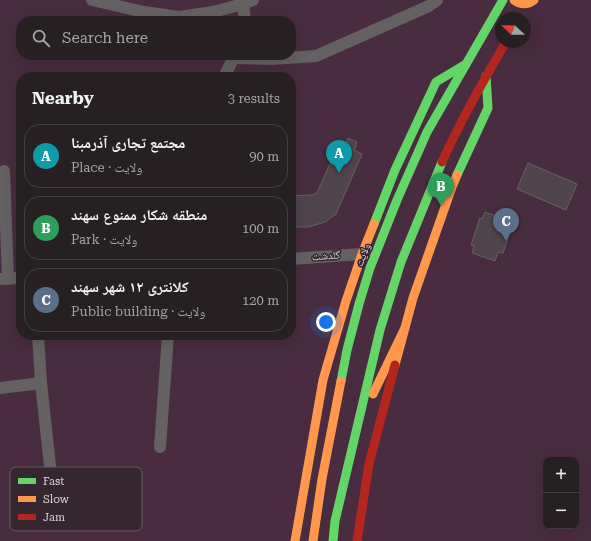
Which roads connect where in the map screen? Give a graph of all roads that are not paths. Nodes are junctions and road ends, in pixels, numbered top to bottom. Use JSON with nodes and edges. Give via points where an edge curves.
{"nodes":[{"id":1,"x":92,"y":0,"type":"edge"},
{"id":2,"x":436,"y":0,"type":"edge"},
{"id":3,"x":503,"y":0,"type":"edge"},
{"id":4,"x":514,"y":0,"type":"edge"},
{"id":5,"x":248,"y":2,"type":"edge"},
{"id":6,"x":531,"y":2,"type":"edge"},
{"id":7,"x":523,"y":12,"type":"edge"},
{"id":8,"x":172,"y":16,"type":"edge"},
{"id":9,"x":186,"y":16,"type":"edge"},
{"id":10,"x":246,"y":16,"type":"edge"},
{"id":11,"x":502,"y":48,"type":"edge"},
{"id":12,"x":296,"y":57,"type":"edge"},
{"id":13,"x":232,"y":60,"type":"edge"},
{"id":14,"x":466,"y":64,"type":"junction"},
{"id":15,"x":226,"y":72,"type":"edge"},
{"id":16,"x":486,"y":76,"type":"junction"},
{"id":17,"x":4,"y":171,"type":"dead end"},
{"id":18,"x":362,"y":254,"type":"junction"},
{"id":19,"x":296,"y":259,"type":"edge"},
{"id":20,"x":16,"y":278,"type":"edge"},
{"id":21,"x":4,"y":279,"type":"edge"},
{"id":22,"x":404,"y":330,"type":"junction"},
{"id":23,"x":38,"y":340,"type":"edge"},
{"id":24,"x":168,"y":340,"type":"edge"},
{"id":25,"x":41,"y":383,"type":"junction"},
{"id":26,"x":0,"y":388,"type":"edge"},
{"id":27,"x":358,"y":426,"type":"junction"},
{"id":28,"x":160,"y":447,"type":"dead end"},
{"id":29,"x":50,"y":467,"type":"edge"},
{"id":30,"x":295,"y":541,"type":"edge"},
{"id":31,"x":313,"y":541,"type":"edge"},
{"id":32,"x":333,"y":541,"type":"edge"},
{"id":33,"x":357,"y":541,"type":"edge"}],
"edges":[{"from":1,"to":8,"type":"street"},
{"from":2,"to":12,"type":"street","via":[[429,6],[316,56]]},
{"from":3,"to":14,"type":"main road","name":"ولایت"},
{"from":4,"to":6,"type":"main road","via":[[517,3]]},
{"from":5,"to":9,"type":"street","via":[[213,12]]},
{"from":5,"to":10,"type":"street"},
{"from":6,"to":7,"type":"main road"},
{"from":11,"to":16,"type":"main road"},
{"from":13,"to":15,"type":"street"},
{"from":14,"to":18,"type":"main road","via":[[436,82],[395,170]]},
{"from":14,"to":31,"type":"main road","name":"ولایت","via":[[427,132],[370,268],[347,350],[322,479]]},
{"from":16,"to":22,"type":"main road","via":[[488,108],[452,187]]},
{"from":16,"to":27,"type":"main road","via":[[454,135],[401,262],[380,330]]},
{"from":17,"to":21,"type":"street"},
{"from":18,"to":19,"type":"street","name":"گلدشت"},
{"from":18,"to":30,"type":"main road","via":[[323,380]]},
{"from":20,"to":21,"type":"street"},
{"from":22,"to":27,"type":"main road"},
{"from":22,"to":33,"type":"main road","via":[[369,464]]},
{"from":23,"to":25,"type":"street"},
{"from":24,"to":28,"type":"street"},
{"from":25,"to":26,"type":"street"},
{"from":25,"to":29,"type":"street"},
{"from":27,"to":32,"type":"main road","via":[[335,521]]}]}
